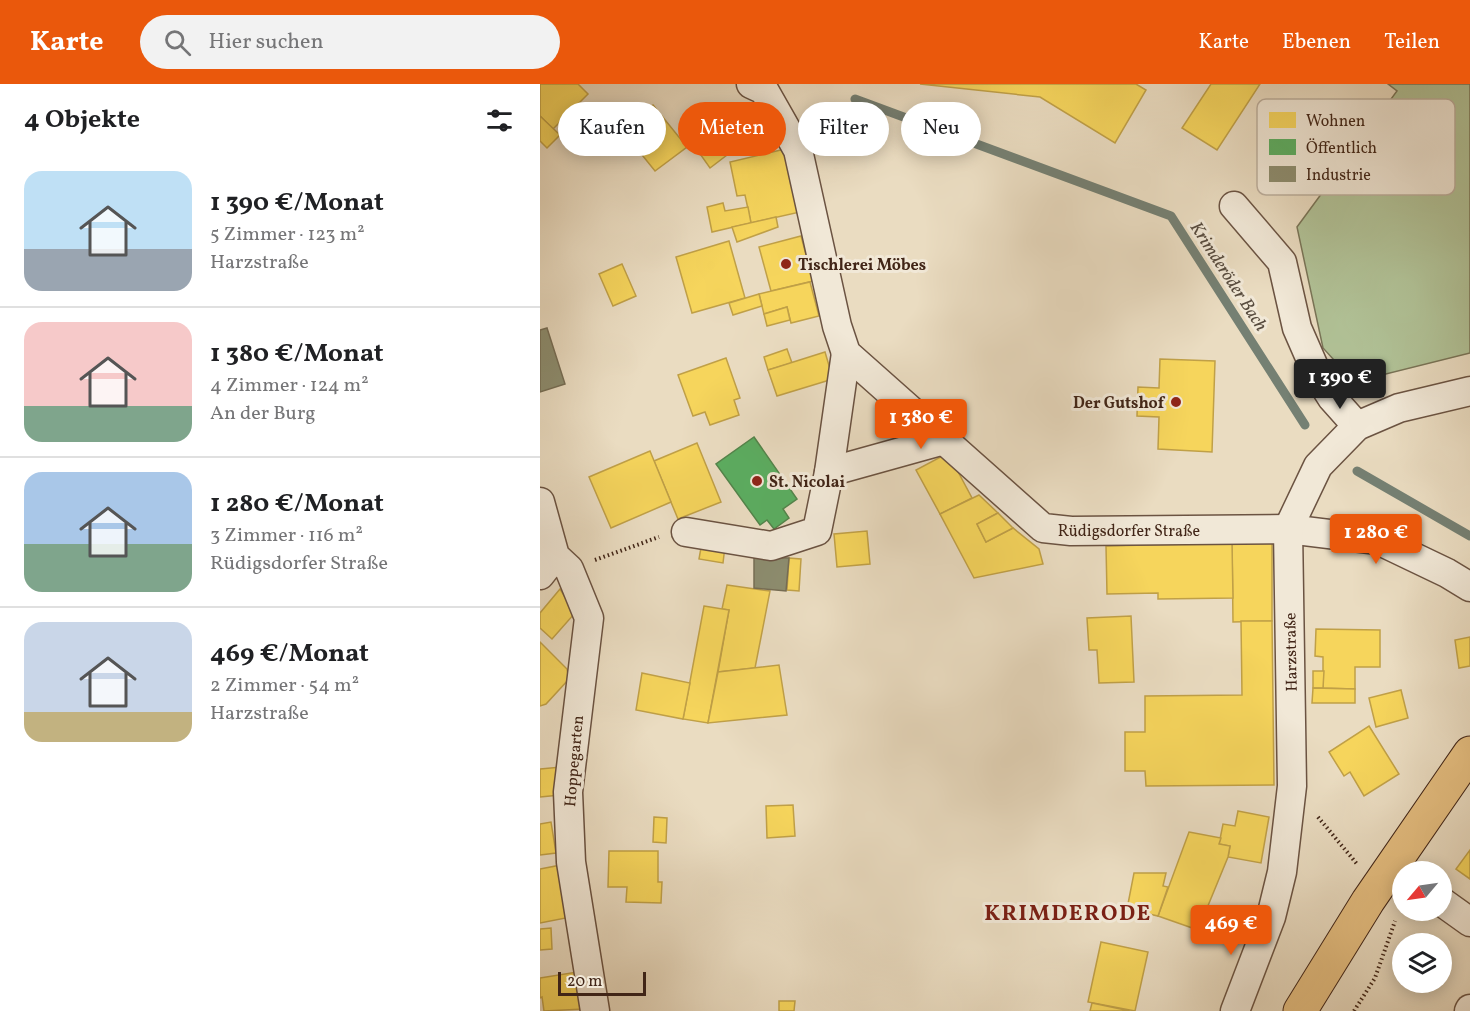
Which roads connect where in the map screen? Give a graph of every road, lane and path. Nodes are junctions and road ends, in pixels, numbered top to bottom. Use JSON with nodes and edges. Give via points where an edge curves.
{"nodes":[{"id":1,"x":751,"y":84,"type":"edge"},
{"id":2,"x":1234,"y":206,"type":"dead end"},
{"id":3,"x":846,"y":353,"type":"junction"},
{"id":4,"x":1470,"y":391,"type":"edge"},
{"id":5,"x":1357,"y":426,"type":"junction"},
{"id":6,"x":944,"y":440,"type":"junction"},
{"id":7,"x":829,"y":472,"type":"junction"},
{"id":8,"x":540,"y":502,"type":"edge"},
{"id":9,"x":1288,"y":530,"type":"junction"},
{"id":10,"x":686,"y":532,"type":"joint"},
{"id":11,"x":555,"y":567,"type":"edge"},
{"id":12,"x":1470,"y":587,"type":"edge"},
{"id":13,"x":1470,"y":753,"type":"edge"},
{"id":14,"x":1292,"y":786,"type":"junction"},
{"id":15,"x":1403,"y":861,"type":"edge"},
{"id":16,"x":1358,"y":864,"type":"dead end"},
{"id":17,"x":1392,"y":875,"type":"edge"},
{"id":18,"x":1452,"y":909,"type":"edge"},
{"id":19,"x":1395,"y":921,"type":"edge"},
{"id":20,"x":1470,"y":922,"type":"edge"},
{"id":21,"x":595,"y":1011,"type":"edge"},
{"id":22,"x":1235,"y":1011,"type":"edge"},
{"id":23,"x":1300,"y":1011,"type":"edge"},
{"id":24,"x":1354,"y":1011,"type":"edge"}],
"edges":[{"from":1,"to":3,"type":"street","via":[[764,90],[798,150]]},
{"from":2,"to":5,"type":"street","via":[[1282,262],[1297,328],[1318,376]]},
{"from":3,"to":6,"type":"street","name":"Rüdigsdorfer Straße"},
{"from":3,"to":7,"type":"street"},
{"from":4,"to":5,"type":"street","name":"Harzstraße","via":[[1399,408]]},
{"from":5,"to":9,"type":"street","name":"Harzstraße","via":[[1318,466]]},
{"from":6,"to":7,"type":"street"},
{"from":6,"to":9,"type":"street","name":"Rüdigsdorfer Straße","via":[[1043,528]]},
{"from":7,"to":10,"type":"street","via":[[816,531],[771,546]]},
{"from":8,"to":11,"type":"street","name":"Hoppegarten"},
{"from":9,"to":12,"type":"street","name":"Rüdigsdorfer Straße","via":[[1378,540]]},
{"from":9,"to":14,"type":"street","name":"Harzstraße"},
{"from":10,"to":11,"type":"path"},
{"from":11,"to":21,"type":"street","name":"Hoppegarten","via":[[589,618],[568,792],[571,862]]},
{"from":13,"to":15,"type":"main road"},
{"from":14,"to":16,"type":"path"},
{"from":14,"to":22,"type":"street","name":"Harzstraße","via":[[1282,872],[1271,917]]},
{"from":17,"to":23,"type":"main road","via":[[1368,901]]},
{"from":18,"to":20,"type":"street"},
{"from":19,"to":24,"type":"path","via":[[1375,978]]}]}
